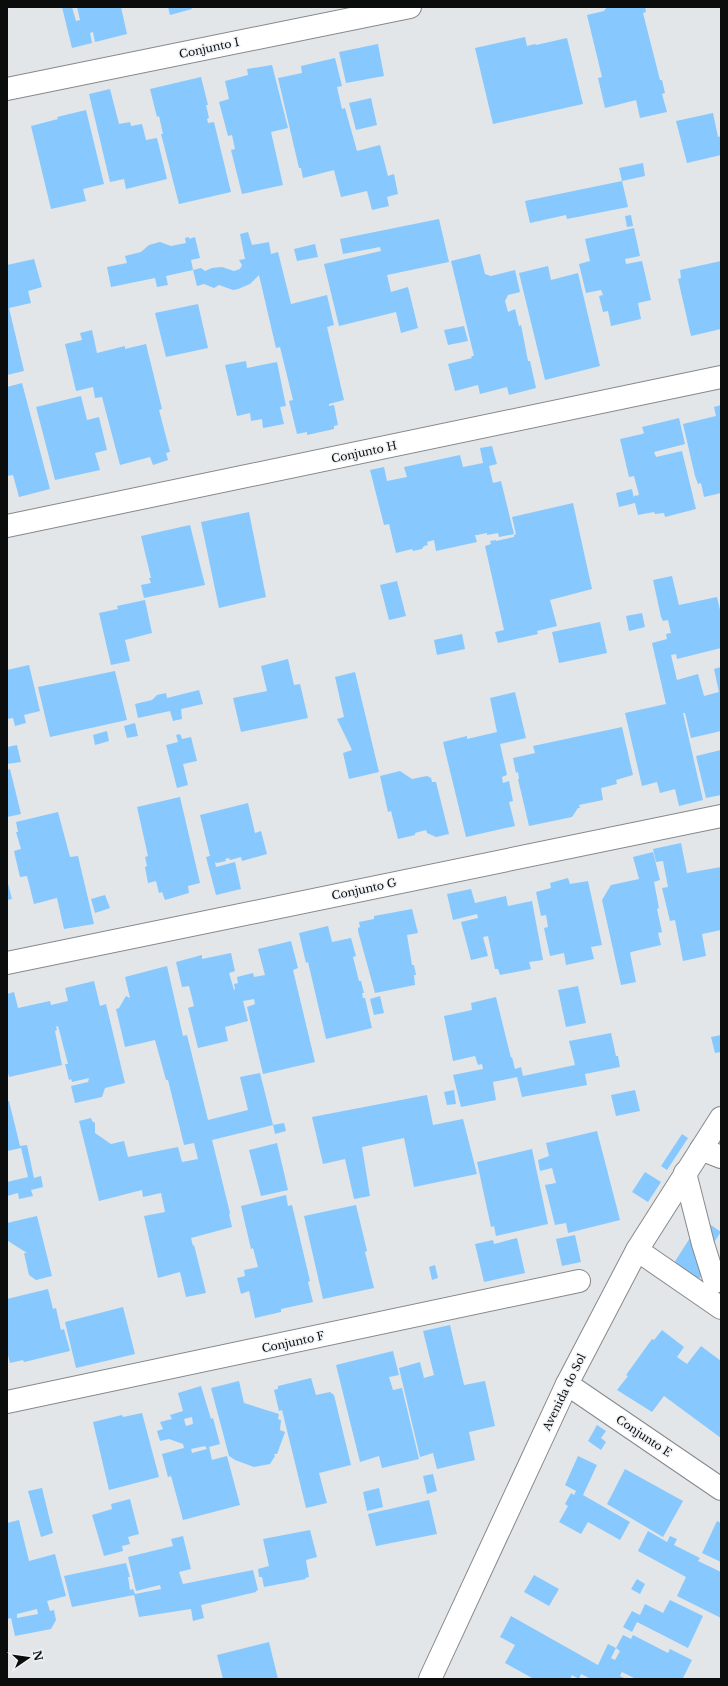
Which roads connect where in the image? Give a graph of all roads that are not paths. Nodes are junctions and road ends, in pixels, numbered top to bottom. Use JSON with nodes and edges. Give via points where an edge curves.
{"nodes":[{"id":1,"x":410,"y":7,"type":"edge"},
{"id":2,"x":7,"y":89,"type":"edge"},
{"id":3,"x":721,"y":377,"type":"edge"},
{"id":4,"x":7,"y":526,"type":"edge"},
{"id":5,"x":721,"y":816,"type":"edge"},
{"id":6,"x":7,"y":963,"type":"edge"},
{"id":7,"x":721,"y":1118,"type":"edge"},
{"id":8,"x":701,"y":1149,"type":"junction"},
{"id":9,"x":721,"y":1158,"type":"edge"},
{"id":10,"x":685,"y":1173,"type":"junction"},
{"id":11,"x":637,"y":1250,"type":"junction"},
{"id":12,"x":721,"y":1256,"type":"edge"},
{"id":13,"x":579,"y":1281,"type":"dead end"},
{"id":14,"x":716,"y":1297,"type":"edge"},
{"id":15,"x":567,"y":1384,"type":"junction"},
{"id":16,"x":7,"y":1402,"type":"edge"},
{"id":17,"x":721,"y":1489,"type":"edge"},
{"id":18,"x":430,"y":1679,"type":"edge"}],
"edges":[{"from":1,"to":2,"type":"street","name":"Conjunto I"},
{"from":3,"to":4,"type":"street","name":"Conjunto H"},
{"from":5,"to":6,"type":"street","name":"Conjunto G"},
{"from":7,"to":8,"type":"street","name":"Avenida do Sol"},
{"from":8,"to":9,"type":"street"},
{"from":8,"to":10,"type":"street","name":"Avenida do Sol"},
{"from":10,"to":11,"type":"street","name":"Avenida do Sol"},
{"from":10,"to":14,"type":"street"},
{"from":11,"to":14,"type":"street"},
{"from":11,"to":15,"type":"street","name":"Avenida do Sol"},
{"from":12,"to":14,"type":"street"},
{"from":13,"to":16,"type":"street","name":"Conjunto F"},
{"from":15,"to":17,"type":"street","name":"Conjunto E"},
{"from":15,"to":18,"type":"street","name":"Avenida do Sol"}]}
